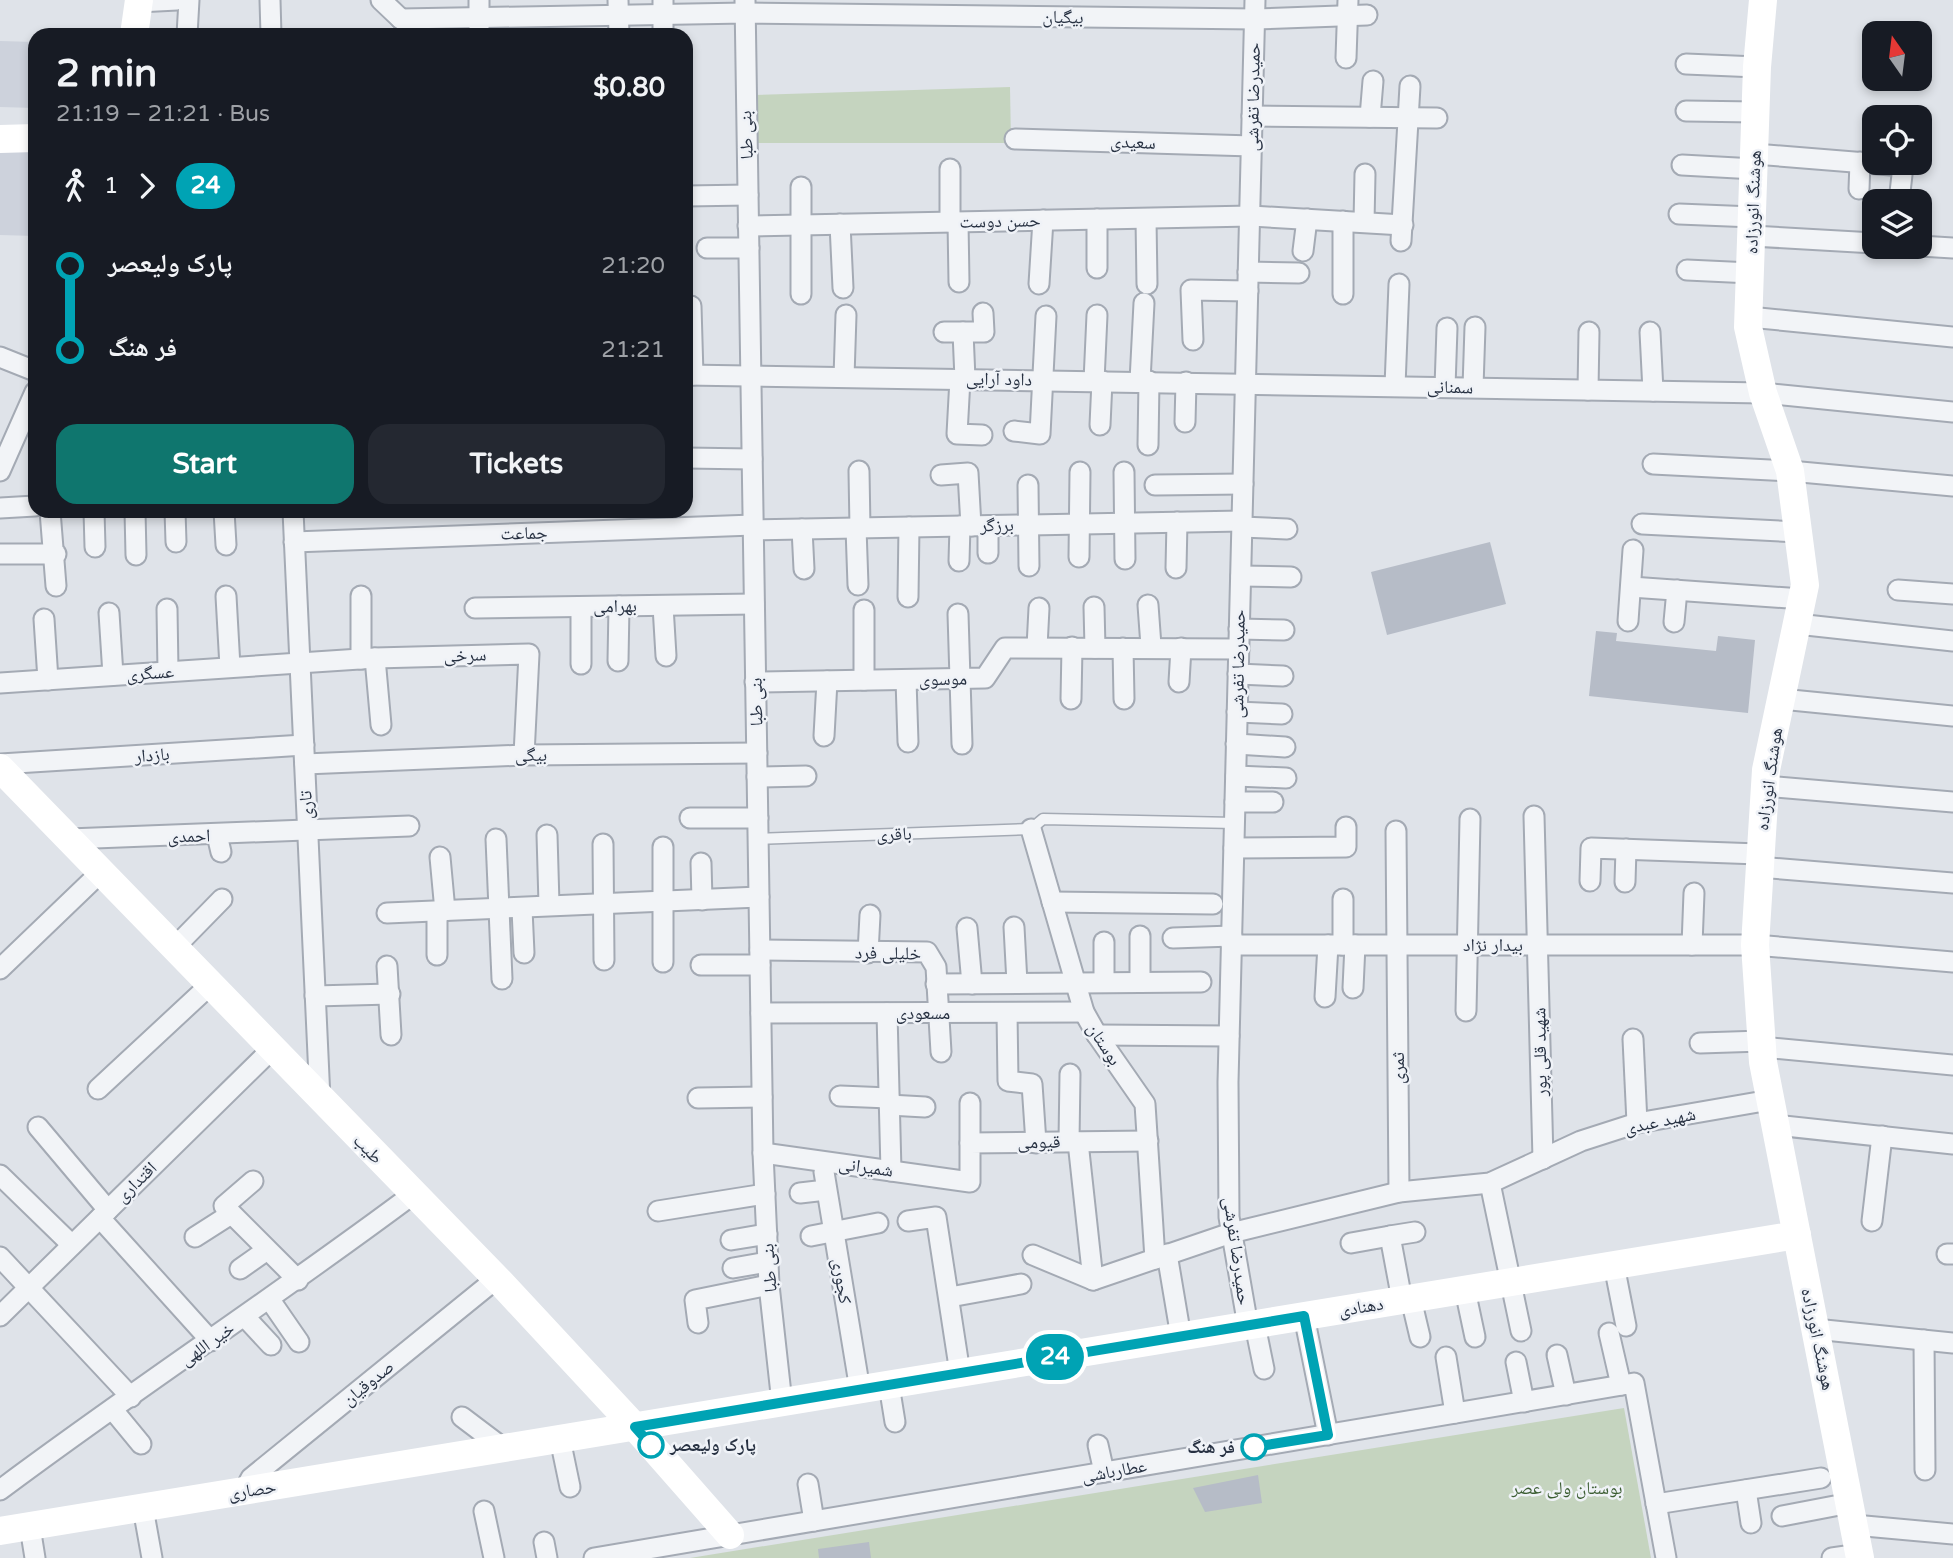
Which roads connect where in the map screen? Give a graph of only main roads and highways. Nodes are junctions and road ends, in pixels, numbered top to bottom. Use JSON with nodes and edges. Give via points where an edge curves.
{"nodes":[{"id":1,"x":1763,"y":0,"type":"edge"},
{"id":2,"x":139,"y":1,"type":"edge"},
{"id":3,"x":135,"y":28,"type":"edge"},
{"id":4,"x":28,"y":138,"type":"edge"},
{"id":5,"x":0,"y":139,"type":"edge"},
{"id":6,"x":0,"y":766,"type":"edge"},
{"id":7,"x":1797,"y":1235,"type":"junction"},
{"id":8,"x":635,"y":1427,"type":"junction"},
{"id":9,"x":0,"y":1531,"type":"edge"},
{"id":10,"x":730,"y":1535,"type":"road end"},
{"id":11,"x":1860,"y":1556,"type":"edge"}],
"edges":[{"from":1,"to":7,"type":"main road","name":"هوشنگ انورزاده","via":[[1749,317],[1763,393],[1790,471],[1805,585],[1765,786],[1755,944],[1762,1044]]},
{"from":2,"to":3,"type":"main road"},
{"from":4,"to":5,"type":"main road"},
{"from":6,"to":8,"type":"main road","name":"طیب"},
{"from":7,"to":8,"type":"main road","name":"دهنادی"},
{"from":7,"to":11,"type":"main road","name":"هوشنگ انورزاده"},
{"from":8,"to":9,"type":"main road","name":"حصاری"},
{"from":8,"to":10,"type":"main road","name":"طیب"}]}
